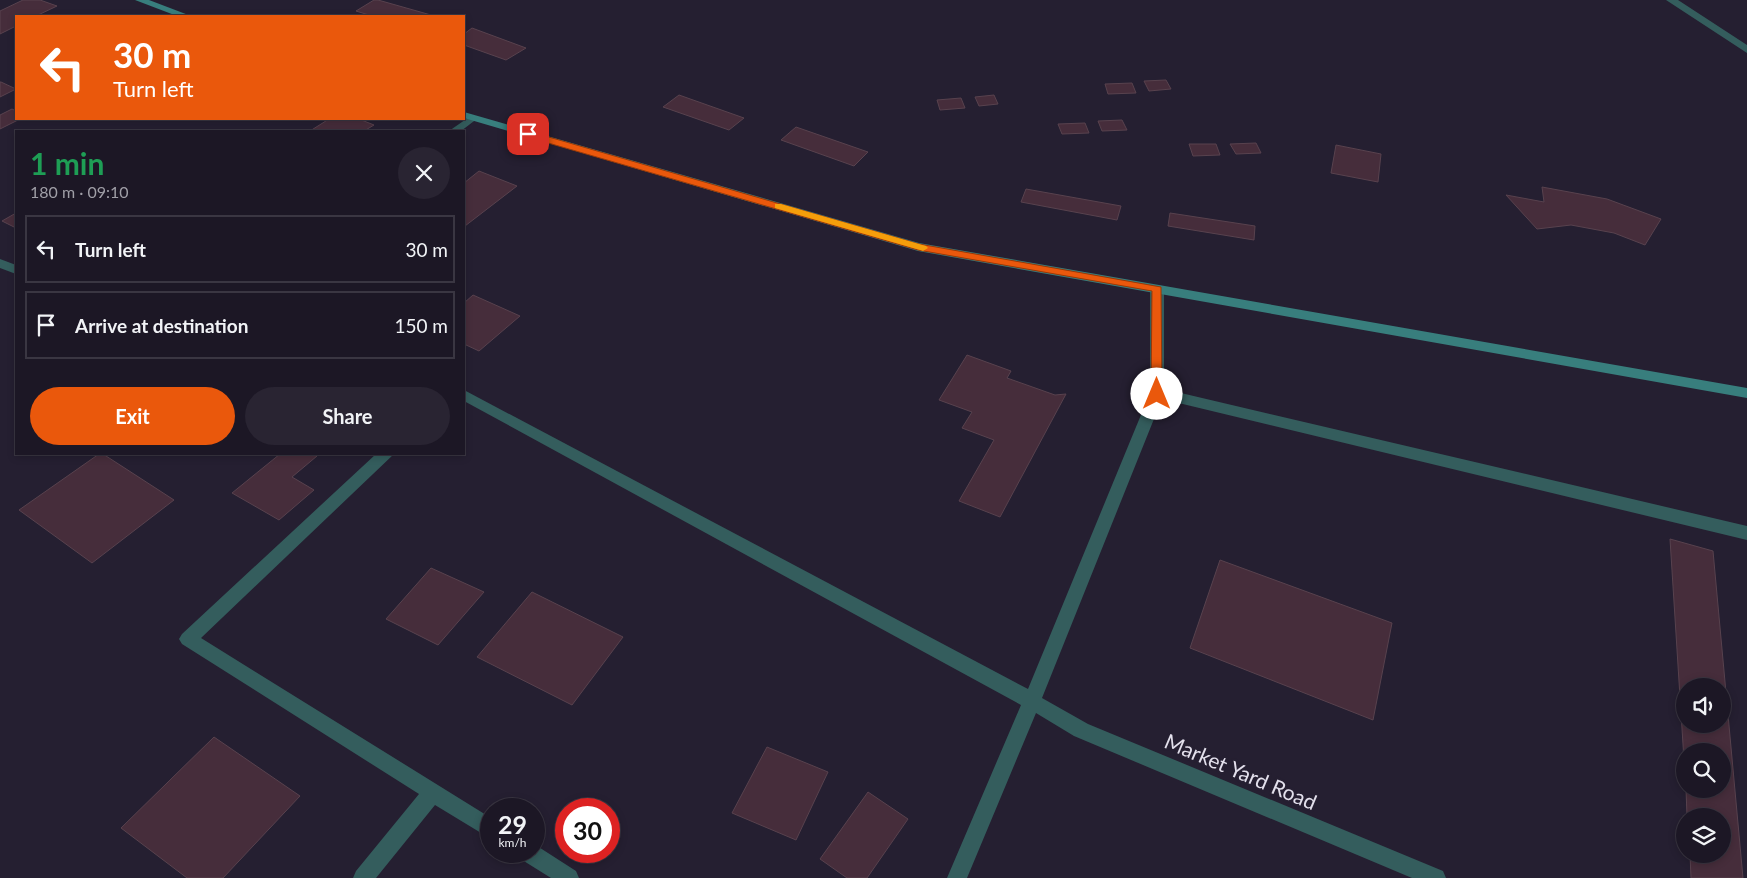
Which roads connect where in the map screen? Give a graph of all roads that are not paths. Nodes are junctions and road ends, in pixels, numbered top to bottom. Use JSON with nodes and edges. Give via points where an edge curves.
{"nodes":[{"id":1,"x":140,"y":0,"type":"edge"},
{"id":2,"x":1671,"y":0,"type":"edge"},
{"id":3,"x":183,"y":15,"type":"edge"},
{"id":4,"x":1747,"y":50,"type":"edge"},
{"id":5,"x":468,"y":116,"type":"edge"},
{"id":6,"x":464,"y":120,"type":"edge"},
{"id":7,"x":455,"y":130,"type":"edge"},
{"id":8,"x":0,"y":263,"type":"edge"},
{"id":9,"x":15,"y":270,"type":"edge"},
{"id":10,"x":1157,"y":289,"type":"junction"},
{"id":11,"x":1747,"y":393,"type":"edge"},
{"id":12,"x":1157,"y":394,"type":"junction"},
{"id":13,"x":465,"y":396,"type":"edge"},
{"id":14,"x":385,"y":455,"type":"edge"},
{"id":15,"x":1747,"y":533,"type":"edge"},
{"id":16,"x":1032,"y":701,"type":"junction"},
{"id":17,"x":433,"y":792,"type":"junction"},
{"id":18,"x":480,"y":822,"type":"edge"},
{"id":19,"x":545,"y":863,"type":"edge"},
{"id":20,"x":363,"y":878,"type":"edge"},
{"id":21,"x":569,"y":878,"type":"edge"},
{"id":22,"x":957,"y":878,"type":"edge"},
{"id":23,"x":1436,"y":878,"type":"edge"}],
"edges":[{"from":1,"to":3,"type":"main road"},
{"from":2,"to":4,"type":"street"},
{"from":5,"to":10,"type":"main road","via":[[918,247]]},
{"from":6,"to":7,"type":"street"},
{"from":8,"to":9,"type":"street"},
{"from":10,"to":11,"type":"main road"},
{"from":10,"to":12,"type":"street"},
{"from":12,"to":15,"type":"street"},
{"from":12,"to":16,"type":"street"},
{"from":13,"to":16,"type":"street","name":"Market Yard Road"},
{"from":14,"to":17,"type":"street","via":[[188,639]]},
{"from":16,"to":22,"type":"street"},
{"from":16,"to":23,"type":"street","name":"Market Yard Road","via":[[1081,730]]},
{"from":17,"to":18,"type":"street"},
{"from":17,"to":20,"type":"street"},
{"from":19,"to":21,"type":"street"}]}
